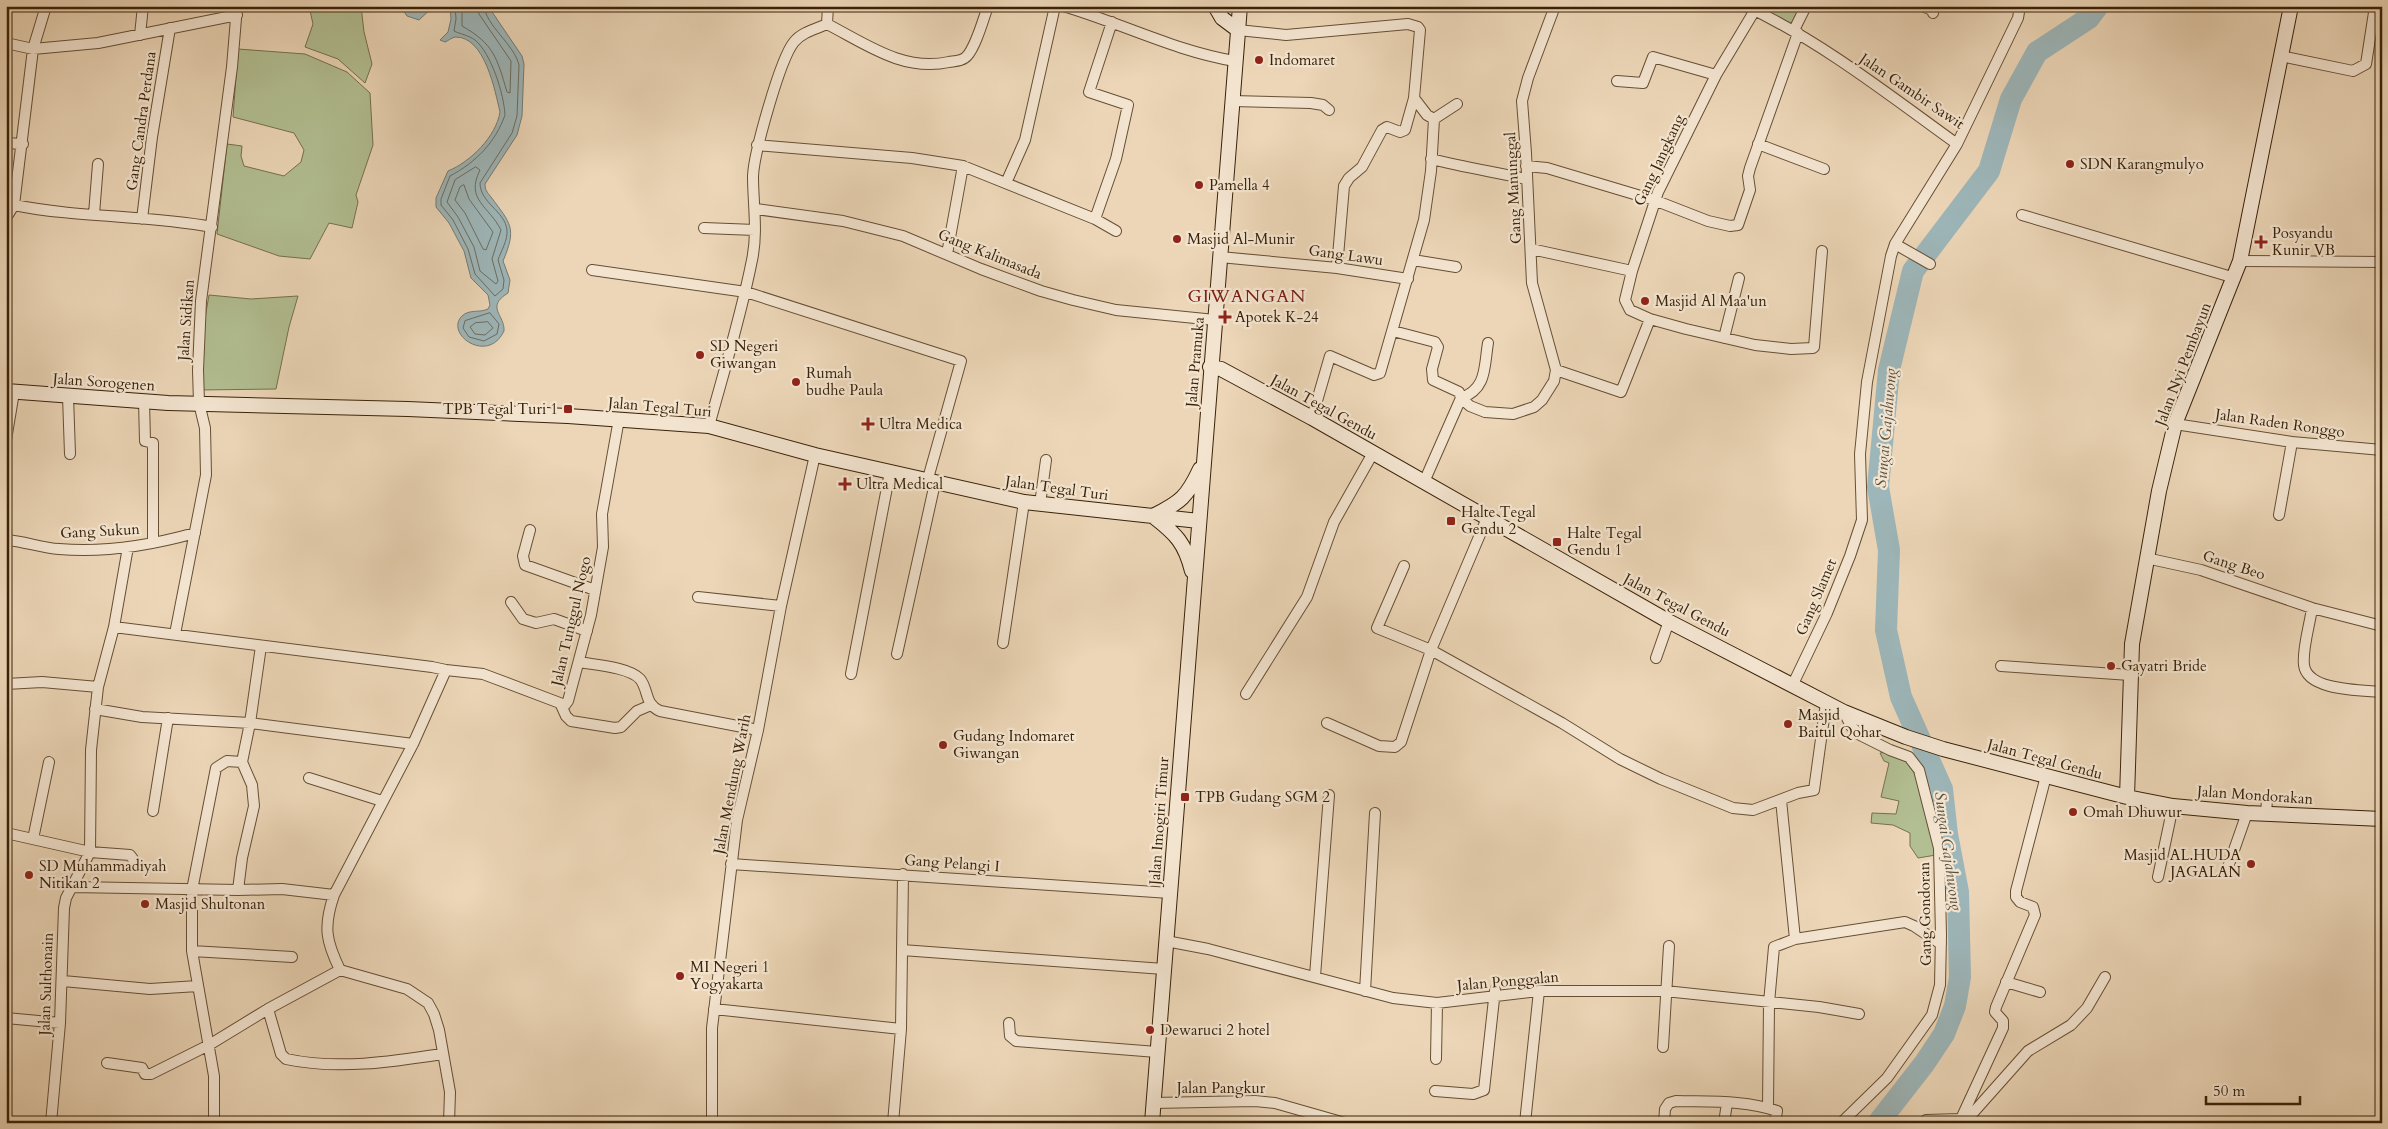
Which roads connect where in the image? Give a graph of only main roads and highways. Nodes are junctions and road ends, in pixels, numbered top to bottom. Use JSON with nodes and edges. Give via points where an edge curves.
{"nodes":[{"id":1,"x":1215,"y":6,"type":"edge"},
{"id":2,"x":1240,"y":6,"type":"edge"},
{"id":3,"x":2291,"y":6,"type":"edge"},
{"id":4,"x":1238,"y":30,"type":"junction"},
{"id":5,"x":1210,"y":367,"type":"junction"},
{"id":6,"x":10,"y":392,"type":"edge"},
{"id":7,"x":199,"y":403,"type":"joint"},
{"id":8,"x":1203,"y":462,"type":"junction"},
{"id":9,"x":1154,"y":516,"type":"junction"},
{"id":10,"x":1199,"y":521,"type":"junction"},
{"id":11,"x":1194,"y":581,"type":"junction"},
{"id":12,"x":2127,"y":797,"type":"junction"},
{"id":13,"x":2382,"y":819,"type":"edge"},
{"id":14,"x":1152,"y":1123,"type":"edge"}],
"edges":[{"from":1,"to":4,"type":"main road","via":[[1222,18]]},
{"from":2,"to":4,"type":"main road","name":"Jalan Pramuka"},
{"from":3,"to":12,"type":"main road","name":"Jalan Nyi Pembayun","via":[[2240,261],[2175,424],[2146,558],[2132,644]]},
{"from":4,"to":5,"type":"main road","name":"Jalan Pramuka"},
{"from":5,"to":8,"type":"main road","name":"Jalan Pramuka"},
{"from":5,"to":12,"type":"main road","name":"Jalan Tegal Gendu","via":[[1221,369],[1312,418],[1669,621],[1844,712],[1906,737],[2045,781]]},
{"from":6,"to":7,"type":"main road","name":"Jalan Sorogenen"},
{"from":7,"to":9,"type":"main road","name":"Jalan Tegal Turi","via":[[408,409],[709,426],[815,455],[1024,502]]},
{"from":8,"to":9,"type":"main road","via":[[1188,493]]},
{"from":8,"to":10,"type":"main road","name":"Jalan Pramuka"},
{"from":9,"to":10,"type":"main road","name":"Jalan Tegal Turi"},
{"from":9,"to":11,"type":"main road","via":[[1175,533],[1187,553]]},
{"from":10,"to":11,"type":"main road","name":"Jalan Imogiri Timur"},
{"from":11,"to":14,"type":"main road","name":"Jalan Imogiri Timur"},
{"from":12,"to":13,"type":"main road","name":"Jalan Mondorakan","via":[[2173,806],[2247,813]]}]}
